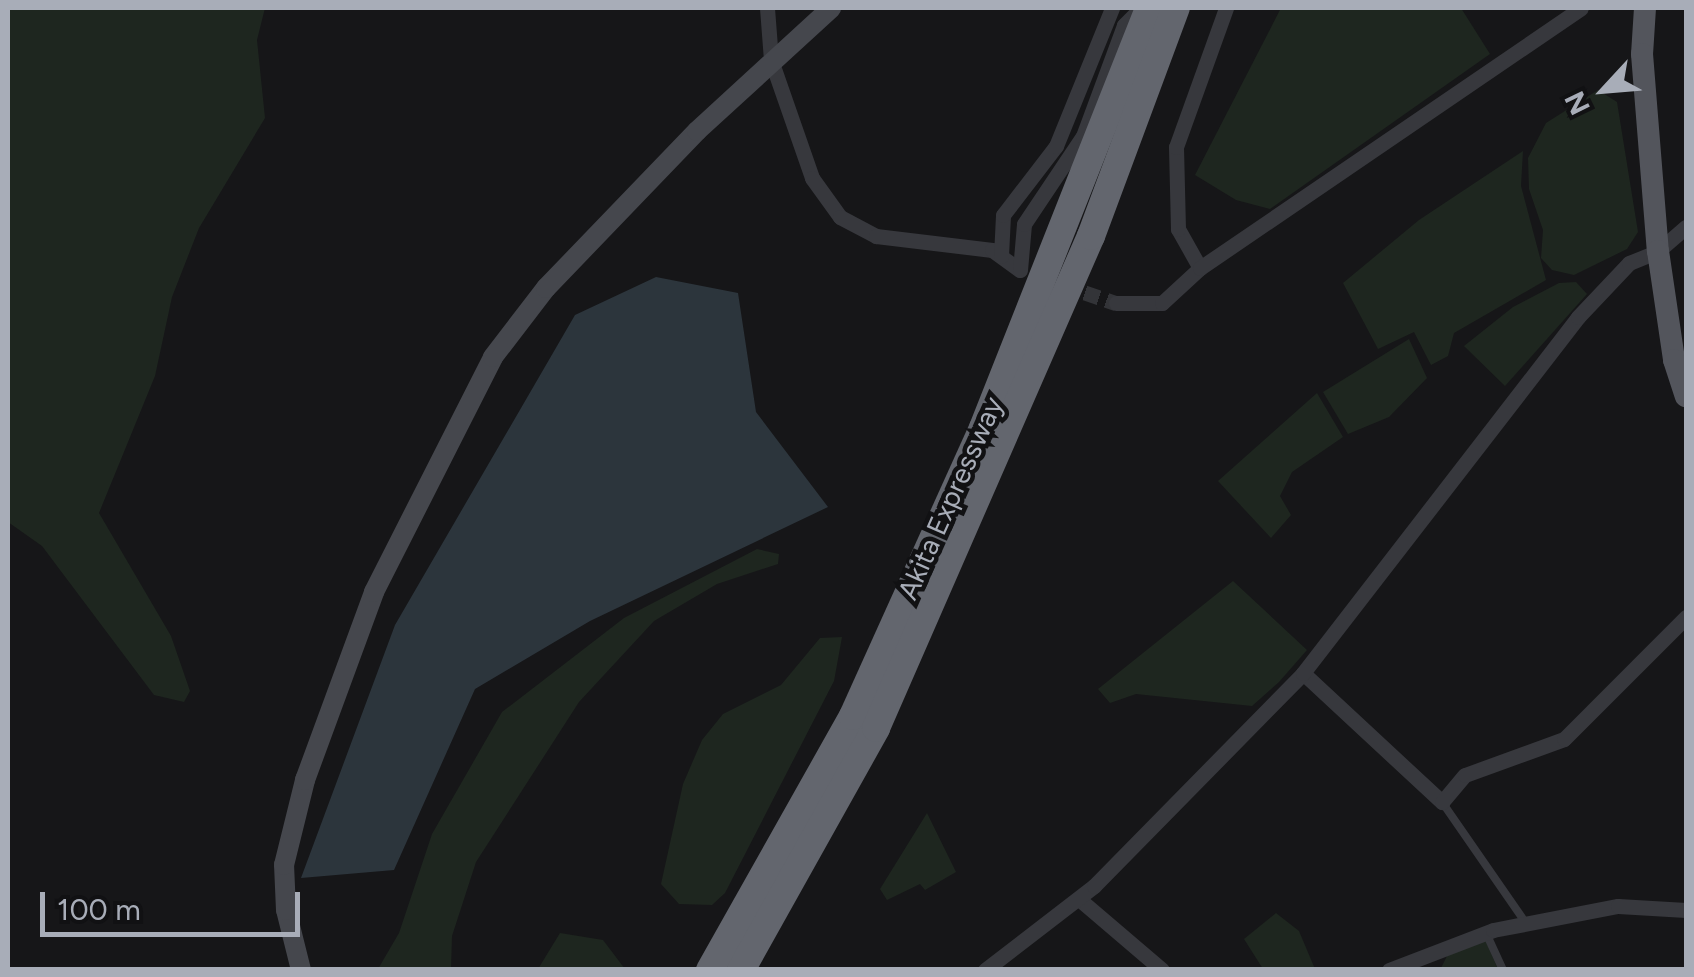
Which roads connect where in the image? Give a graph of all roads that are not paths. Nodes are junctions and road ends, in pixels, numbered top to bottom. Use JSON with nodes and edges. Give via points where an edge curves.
{"nodes":[{"id":1,"x":767,"y":8,"type":"edge"},
{"id":2,"x":831,"y":8,"type":"edge"},
{"id":3,"x":1112,"y":8,"type":"edge"},
{"id":4,"x":1145,"y":8,"type":"edge"},
{"id":5,"x":1176,"y":8,"type":"edge"},
{"id":6,"x":1226,"y":8,"type":"edge"},
{"id":7,"x":1581,"y":8,"type":"edge"},
{"id":8,"x":1645,"y":8,"type":"edge"},
{"id":9,"x":771,"y":60,"type":"junction"},
{"id":10,"x":1686,"y":227,"type":"edge"},
{"id":11,"x":1658,"y":251,"type":"junction"},
{"id":12,"x":1001,"y":256,"type":"junction"},
{"id":13,"x":1200,"y":268,"type":"junction"},
{"id":14,"x":1116,"y":303,"type":"tunnel mouth"},
{"id":15,"x":1686,"y":396,"type":"edge"},
{"id":16,"x":1686,"y":617,"type":"edge"},
{"id":17,"x":1303,"y":674,"type":"junction"},
{"id":18,"x":1442,"y":802,"type":"junction"},
{"id":19,"x":1079,"y":899,"type":"junction"},
{"id":20,"x":1686,"y":910,"type":"edge"},
{"id":21,"x":1526,"y":924,"type":"junction"},
{"id":22,"x":1486,"y":933,"type":"junction"},
{"id":23,"x":301,"y":970,"type":"edge"},
{"id":24,"x":710,"y":970,"type":"edge"},
{"id":25,"x":741,"y":970,"type":"edge"},
{"id":26,"x":985,"y":970,"type":"edge"},
{"id":27,"x":1162,"y":970,"type":"edge"},
{"id":28,"x":1389,"y":970,"type":"edge"},
{"id":29,"x":1503,"y":970,"type":"edge"}],
"edges":[{"from":1,"to":9,"type":"street"},
{"from":2,"to":9,"type":"main road"},
{"from":3,"to":12,"type":"street","via":[[1056,146],[1003,214]]},
{"from":4,"to":12,"type":"street","via":[[1124,24],[1083,136],[1024,224],[1020,270]]},
{"from":4,"to":24,"type":"highway","name":"Akita Expressway","via":[[983,428],[853,716]]},
{"from":5,"to":25,"type":"highway","name":"Akita Expressway","via":[[1077,270],[900,674]]},
{"from":6,"to":13,"type":"street","via":[[1176,147],[1178,229]]},
{"from":7,"to":13,"type":"street"},
{"from":8,"to":11,"type":"main road","via":[[1642,54]]},
{"from":9,"to":12,"type":"street","via":[[812,178],[840,217],[876,236]]},
{"from":9,"to":23,"type":"main road","via":[[546,288],[484,374],[374,592],[305,780],[284,865],[286,910]]},
{"from":10,"to":11,"type":"street"},
{"from":11,"to":15,"type":"main road"},
{"from":11,"to":17,"type":"street","via":[[1628,263],[1578,316]]},
{"from":13,"to":14,"type":"street","via":[[1162,303]]},
{"from":16,"to":18,"type":"street","via":[[1564,739],[1465,775]]},
{"from":17,"to":18,"type":"street"},
{"from":17,"to":19,"type":"street"},
{"from":18,"to":21,"type":"lane"},
{"from":19,"to":26,"type":"street"},
{"from":19,"to":27,"type":"street"},
{"from":20,"to":21,"type":"street","via":[[1618,906]]},
{"from":21,"to":22,"type":"street"},
{"from":22,"to":28,"type":"street"},
{"from":22,"to":29,"type":"lane"}]}
